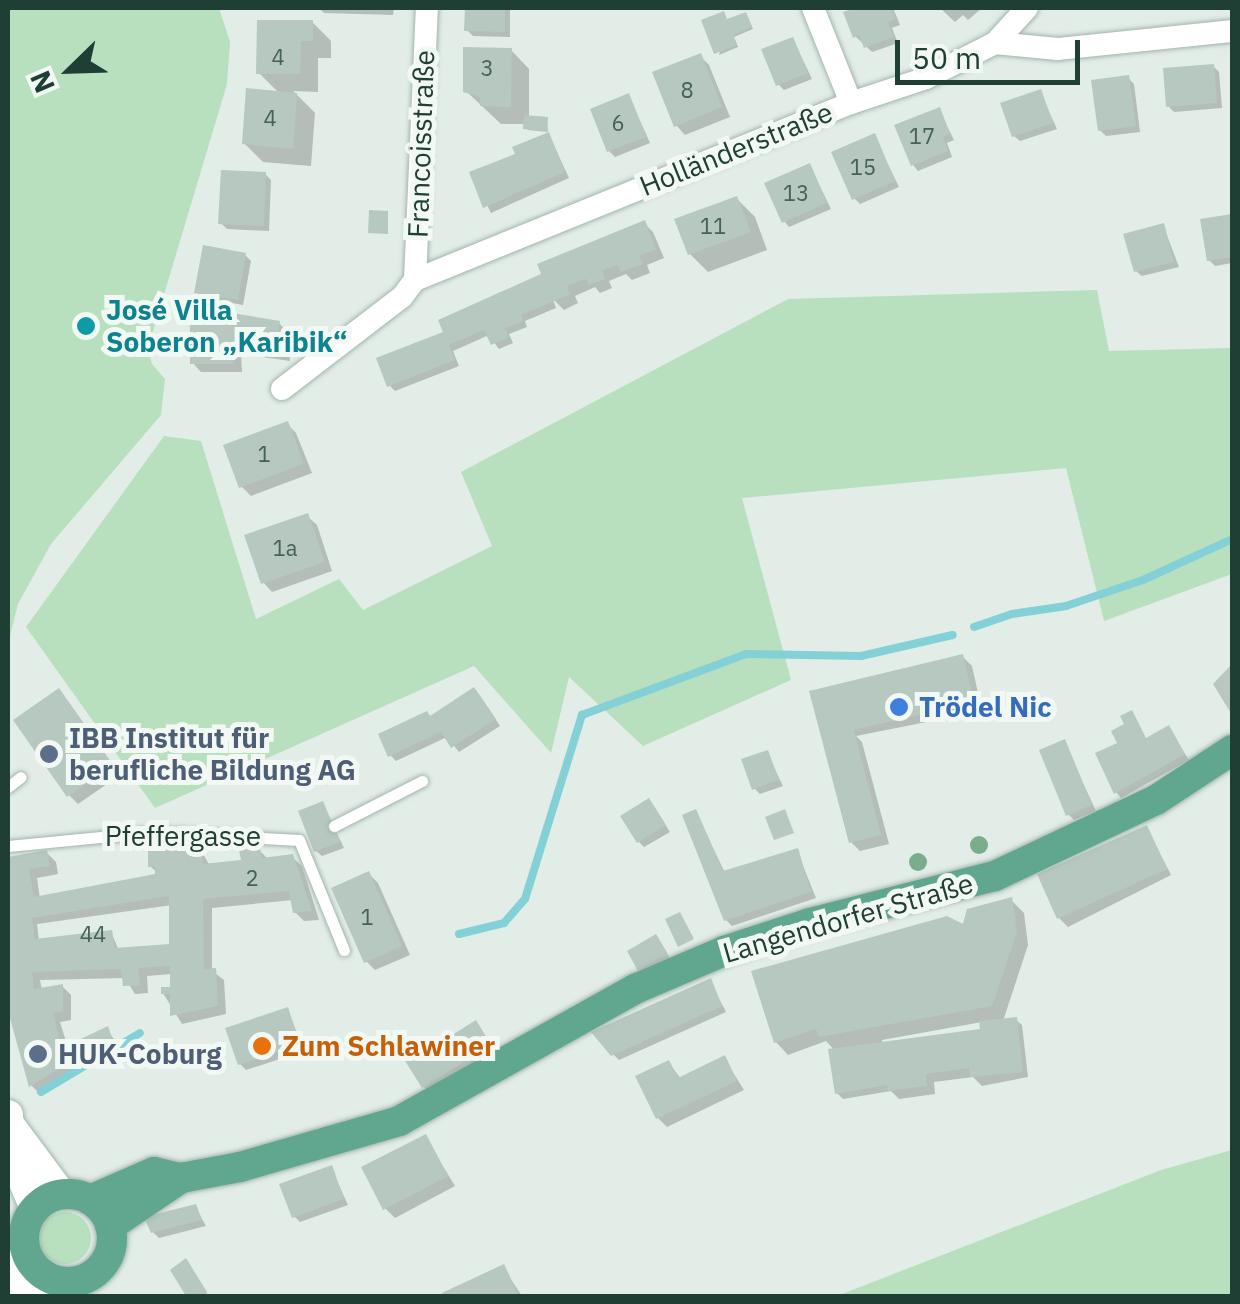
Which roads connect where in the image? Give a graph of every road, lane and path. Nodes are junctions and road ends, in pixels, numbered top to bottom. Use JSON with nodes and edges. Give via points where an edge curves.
{"nodes":[{"id":1,"x":426,"y":8,"type":"edge"},
{"id":2,"x":814,"y":8,"type":"edge"},
{"id":3,"x":1027,"y":8,"type":"edge"},
{"id":4,"x":1232,"y":31,"type":"edge"},
{"id":5,"x":995,"y":42,"type":"junction"},
{"id":6,"x":851,"y":102,"type":"junction"},
{"id":7,"x":415,"y":280,"type":"junction"},
{"id":8,"x":282,"y":389,"type":"dead end"},
{"id":9,"x":1232,"y":750,"type":"edge"},
{"id":10,"x":21,"y":778,"type":"dead end"},
{"id":11,"x":422,"y":781,"type":"dead end"},
{"id":12,"x":8,"y":787,"type":"edge"},
{"id":13,"x":334,"y":826,"type":"dead end"},
{"id":14,"x":8,"y":846,"type":"edge"},
{"id":15,"x":344,"y":950,"type":"dead end"},
{"id":16,"x":9,"y":1121,"type":"edge"},
{"id":17,"x":181,"y":1178,"type":"junction"},
{"id":18,"x":62,"y":1201,"type":"junction"},
{"id":19,"x":110,"y":1226,"type":"junction"},
{"id":20,"x":17,"y":1265,"type":"edge"},
{"id":21,"x":70,"y":1286,"type":"edge"}],
"edges":[{"from":1,"to":7,"type":"street","name":"Francoisstraße"},
{"from":2,"to":6,"type":"street"},
{"from":3,"to":5,"type":"street"},
{"from":4,"to":5,"type":"street","via":[[1058,49]]},
{"from":5,"to":6,"type":"street","name":"Holländerstraße","via":[[926,78]]},
{"from":6,"to":7,"type":"street","name":"Holländerstraße"},
{"from":7,"to":8,"type":"street","name":"Holländerstraße"},
{"from":9,"to":17,"type":"main road","name":"Langendorfer Straße","via":[[1129,814],[995,876],[810,923],[636,989],[399,1120],[292,1154]]},
{"from":10,"to":12,"type":"lane"},
{"from":11,"to":13,"type":"lane"},
{"from":14,"to":15,"type":"lane","name":"Pfeffergasse","via":[[152,832],[303,838]]},
{"from":16,"to":18,"type":"main road"},
{"from":17,"to":18,"type":"main road","name":"Langendorfer Straße","via":[[154,1172]]},
{"from":17,"to":19,"type":"main road","name":"Langendorfer Straße"},
{"from":18,"to":19,"type":"main road"},
{"from":18,"to":20,"type":"main road","via":[[24,1229]]},
{"from":19,"to":21,"type":"main road","via":[[110,1250]]},
{"from":20,"to":21,"type":"main road"}]}
